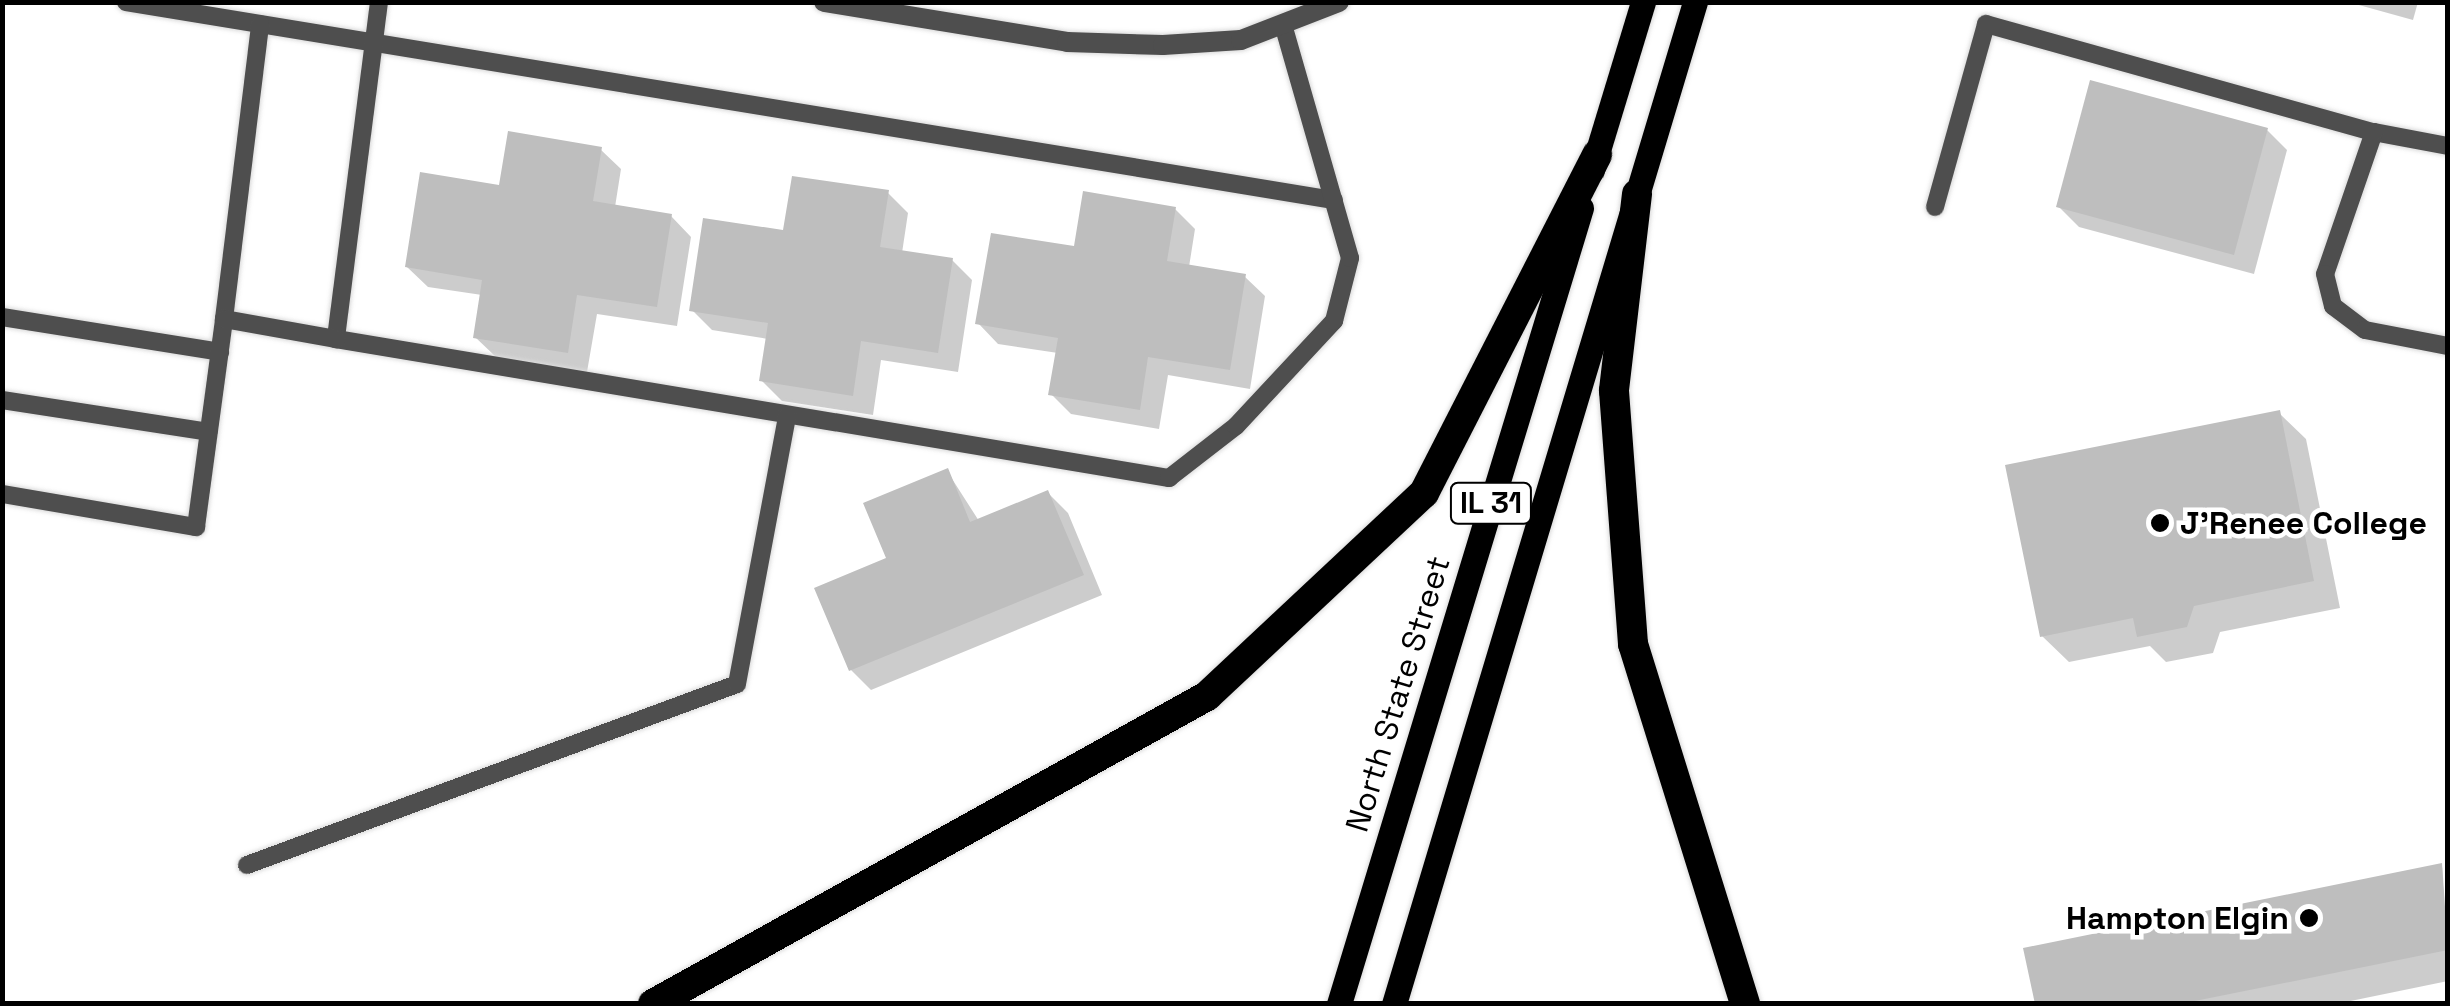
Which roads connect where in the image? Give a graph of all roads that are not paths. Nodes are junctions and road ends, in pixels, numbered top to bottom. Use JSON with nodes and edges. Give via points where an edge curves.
{"nodes":[{"id":1,"x":126,"y":2,"type":"edge"},
{"id":2,"x":380,"y":2,"type":"edge"},
{"id":3,"x":824,"y":2,"type":"edge"},
{"id":4,"x":1339,"y":2,"type":"edge"},
{"id":5,"x":1643,"y":2,"type":"edge"},
{"id":6,"x":1695,"y":2,"type":"edge"},
{"id":7,"x":833,"y":3,"type":"edge"},
{"id":8,"x":260,"y":24,"type":"junction"},
{"id":9,"x":1283,"y":25,"type":"junction"},
{"id":10,"x":375,"y":42,"type":"junction"},
{"id":11,"x":2374,"y":132,"type":"junction"},
{"id":12,"x":2448,"y":146,"type":"edge"},
{"id":13,"x":1597,"y":156,"type":"junction"},
{"id":14,"x":1638,"y":194,"type":"junction"},
{"id":15,"x":1334,"y":200,"type":"junction"},
{"id":16,"x":1935,"y":206,"type":"dead end"},
{"id":17,"x":2,"y":317,"type":"edge"},
{"id":18,"x":224,"y":319,"type":"junction"},
{"id":19,"x":336,"y":339,"type":"junction"},
{"id":20,"x":2448,"y":346,"type":"edge"},
{"id":21,"x":220,"y":352,"type":"junction"},
{"id":22,"x":2,"y":400,"type":"edge"},
{"id":23,"x":787,"y":416,"type":"junction"},
{"id":24,"x":209,"y":432,"type":"junction"},
{"id":25,"x":2,"y":494,"type":"edge"},
{"id":26,"x":247,"y":865,"type":"dead end"},
{"id":27,"x":654,"y":1004,"type":"edge"},
{"id":28,"x":1338,"y":1004,"type":"edge"},
{"id":29,"x":1394,"y":1004,"type":"edge"},
{"id":30,"x":1745,"y":1004,"type":"edge"}],
"edges":[{"from":1,"to":8,"type":"lane"},
{"from":2,"to":10,"type":"lane"},
{"from":3,"to":7,"type":"street"},
{"from":4,"to":9,"type":"street"},
{"from":5,"to":13,"type":"main road","name":"North State Street","number":"IL 31"},
{"from":6,"to":14,"type":"main road","number":"IL 31"},
{"from":7,"to":9,"type":"street","via":[[1067,42],[1241,40]]},
{"from":8,"to":10,"type":"lane"},
{"from":8,"to":18,"type":"lane"},
{"from":9,"to":15,"type":"lane"},
{"from":10,"to":15,"type":"lane"},
{"from":10,"to":19,"type":"lane"},
{"from":11,"to":12,"type":"lane"},
{"from":11,"to":16,"type":"lane","via":[[1986,24]]},
{"from":11,"to":20,"type":"lane","via":[[2325,274],[2333,306],[2364,330]]},
{"from":13,"to":27,"type":"highway","via":[[1424,493],[1207,696]]},
{"from":13,"to":28,"type":"main road","name":"North State Street","number":"IL 31"},
{"from":14,"to":29,"type":"main road","number":"IL 31"},
{"from":14,"to":30,"type":"highway","via":[[1614,390],[1633,644]]},
{"from":15,"to":23,"type":"lane","via":[[1350,258],[1334,321],[1236,426],[1169,478]]},
{"from":17,"to":21,"type":"lane"},
{"from":18,"to":19,"type":"lane"},
{"from":18,"to":21,"type":"lane"},
{"from":19,"to":23,"type":"lane"},
{"from":21,"to":24,"type":"lane"},
{"from":22,"to":24,"type":"lane"},
{"from":23,"to":26,"type":"lane","via":[[736,684]]},
{"from":24,"to":25,"type":"lane","via":[[196,527]]}]}
